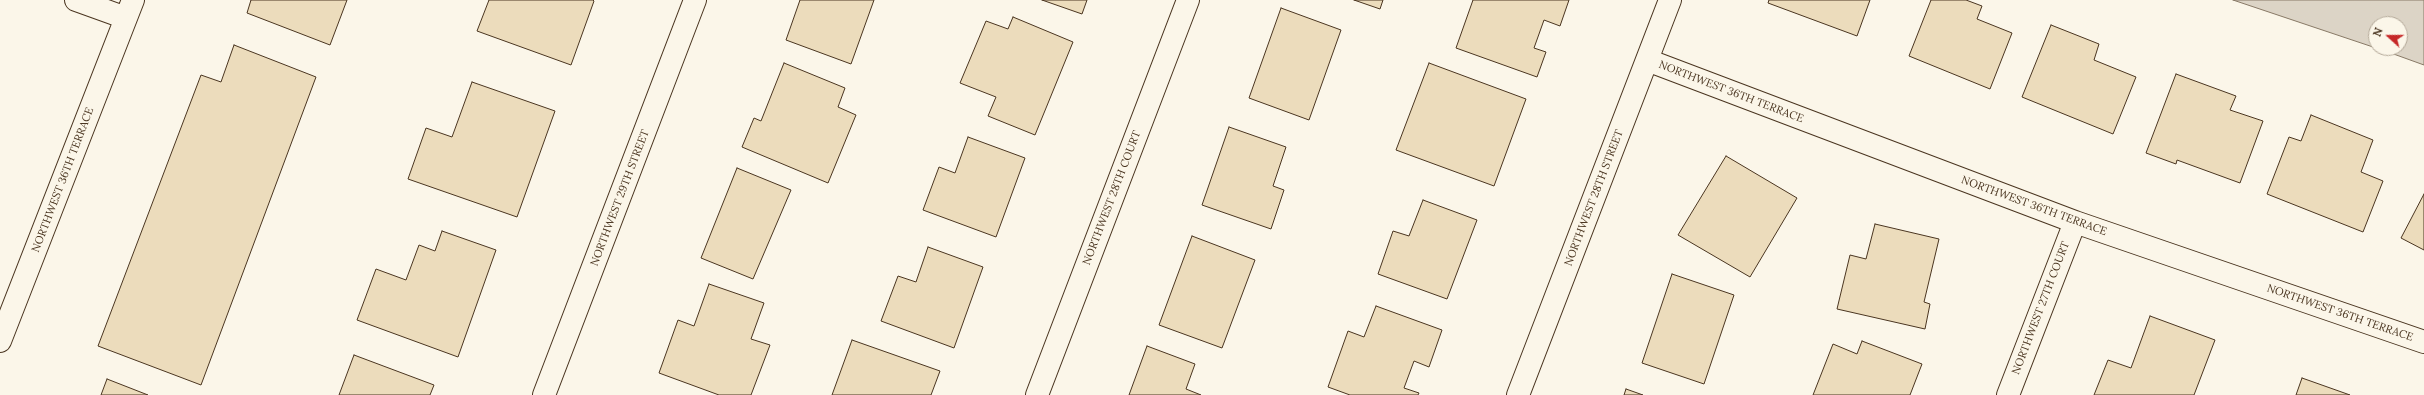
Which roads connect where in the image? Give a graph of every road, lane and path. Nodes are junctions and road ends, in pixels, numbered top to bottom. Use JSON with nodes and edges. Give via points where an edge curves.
{"nodes":[{"id":1,"x":76,"y":0,"type":"edge"},
{"id":2,"x":695,"y":0,"type":"edge"},
{"id":3,"x":1188,"y":0,"type":"edge"},
{"id":4,"x":1670,"y":0,"type":"edge"},
{"id":5,"x":130,"y":9,"type":"edge"},
{"id":6,"x":1647,"y":60,"type":"junction"},
{"id":7,"x":2075,"y":222,"type":"junction"},
{"id":8,"x":0,"y":341,"type":"edge"},
{"id":9,"x":2424,"y":342,"type":"edge"},
{"id":10,"x":544,"y":395,"type":"edge"},
{"id":11,"x":1037,"y":395,"type":"edge"},
{"id":12,"x":1518,"y":395,"type":"edge"},
{"id":13,"x":2008,"y":395,"type":"edge"}],
"edges":[{"from":1,"to":5,"type":"street","name":"NORTHWEST 36TH TERRACE"},
{"from":2,"to":10,"type":"street","name":"NORTHWEST 29TH STREET"},
{"from":3,"to":11,"type":"street","name":"NORTHWEST 28TH COURT"},
{"from":4,"to":6,"type":"street","name":"NORTHWEST 28TH STREET"},
{"from":5,"to":8,"type":"street","name":"NORTHWEST 36TH TERRACE"},
{"from":6,"to":7,"type":"street","name":"NORTHWEST 36TH TERRACE"},
{"from":6,"to":12,"type":"street","name":"NORTHWEST 28TH STREET"},
{"from":7,"to":9,"type":"street","name":"NORTHWEST 36TH TERRACE"},
{"from":7,"to":13,"type":"street","name":"NORTHWEST 27TH COURT"}]}
